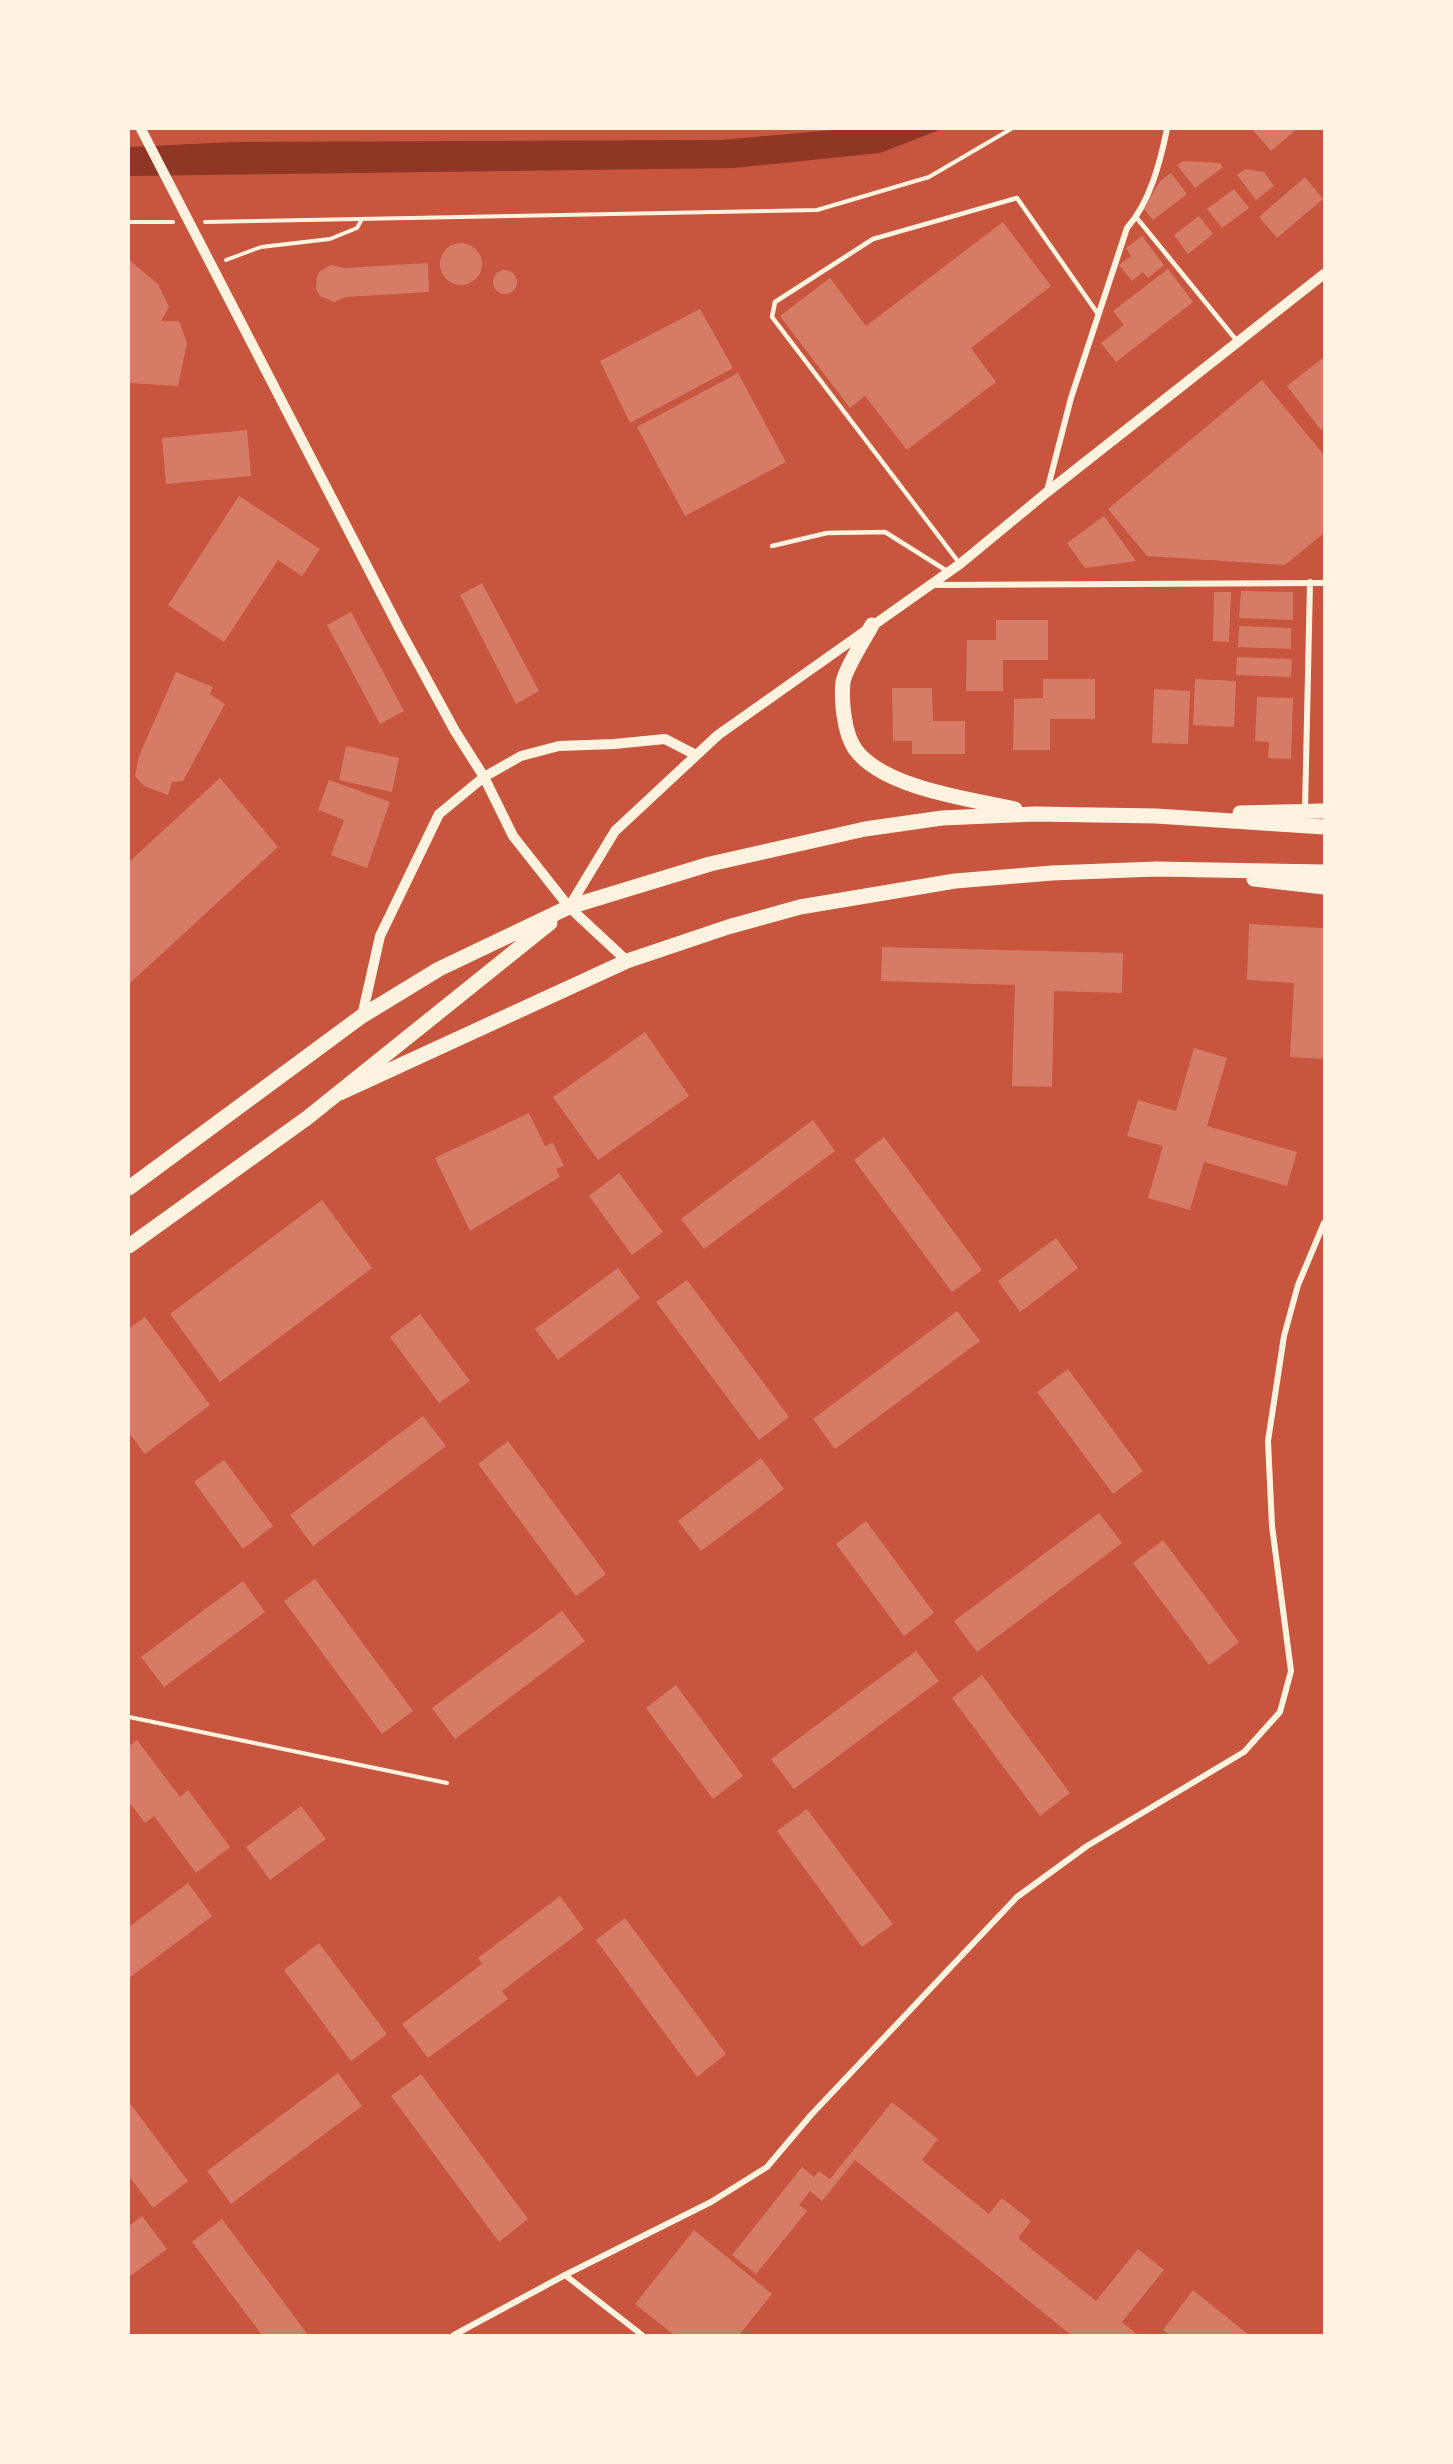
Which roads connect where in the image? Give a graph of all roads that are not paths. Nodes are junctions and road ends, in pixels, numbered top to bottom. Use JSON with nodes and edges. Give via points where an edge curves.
{"nodes":[{"id":1,"x":141,"y":129,"type":"edge"},
{"id":2,"x":1167,"y":129,"type":"edge"},
{"id":3,"x":1136,"y":217,"type":"junction"},
{"id":4,"x":1324,"y":274,"type":"edge"},
{"id":5,"x":1098,"y":314,"type":"junction"},
{"id":6,"x":1237,"y":341,"type":"junction"},
{"id":7,"x":1046,"y":493,"type":"junction"},
{"id":8,"x":772,"y":546,"type":"dead end"},
{"id":9,"x":960,"y":564,"type":"junction"},
{"id":10,"x":949,"y":572,"type":"junction"},
{"id":11,"x":1310,"y":582,"type":"junction"},
{"id":12,"x":1323,"y":582,"type":"edge"},
{"id":13,"x":929,"y":585,"type":"junction"},
{"id":14,"x":872,"y":625,"type":"junction"},
{"id":15,"x":696,"y":755,"type":"junction"},
{"id":16,"x":484,"y":777,"type":"junction"},
{"id":17,"x":1305,"y":810,"type":"junction"},
{"id":18,"x":1324,"y":811,"type":"edge"},
{"id":19,"x":1035,"y":814,"type":"junction"},
{"id":20,"x":1156,"y":816,"type":"junction"},
{"id":21,"x":1324,"y":827,"type":"edge"},
{"id":22,"x":1155,"y":869,"type":"junction"},
{"id":23,"x":1324,"y":872,"type":"edge"},
{"id":24,"x":1324,"y":887,"type":"edge"},
{"id":25,"x":569,"y":907,"type":"junction"},
{"id":26,"x":627,"y":961,"type":"junction"},
{"id":27,"x":362,"y":1016,"type":"junction"},
{"id":28,"x":340,"y":1093,"type":"junction"},
{"id":29,"x":129,"y":1188,"type":"edge"},
{"id":30,"x":1324,"y":1223,"type":"edge"},
{"id":31,"x":129,"y":1246,"type":"edge"},
{"id":32,"x":565,"y":2275,"type":"junction"},
{"id":33,"x":454,"y":2335,"type":"edge"},
{"id":34,"x":642,"y":2335,"type":"edge"}],
"edges":[{"from":1,"to":16,"type":"street","via":[[400,630]]},
{"from":2,"to":3,"type":"street","via":[[1160,163]]},
{"from":3,"to":5,"type":"street","via":[[1127,228]]},
{"from":3,"to":6,"type":"lane"},
{"from":4,"to":6,"type":"street"},
{"from":5,"to":7,"type":"street"},
{"from":5,"to":9,"type":"lane","via":[[1017,198],[873,239],[775,302],[772,317]]},
{"from":6,"to":7,"type":"street"},
{"from":7,"to":9,"type":"street"},
{"from":8,"to":10,"type":"lane","via":[[827,533],[885,532]]},
{"from":9,"to":10,"type":"street"},
{"from":10,"to":13,"type":"street"},
{"from":11,"to":12,"type":"street"},
{"from":11,"to":13,"type":"street"},
{"from":11,"to":17,"type":"street"},
{"from":13,"to":14,"type":"street"},
{"from":14,"to":15,"type":"street","via":[[718,735]]},
{"from":14,"to":19,"type":"main road","via":[[843,680],[843,718],[854,748],[879,771],[930,791]]},
{"from":15,"to":16,"type":"street","via":[[665,739],[559,746],[521,756]]},
{"from":15,"to":25,"type":"street","via":[[615,831]]},
{"from":16,"to":25,"type":"street","via":[[513,836]]},
{"from":16,"to":27,"type":"street","via":[[439,814],[380,936]]},
{"from":17,"to":18,"type":"main road"},
{"from":17,"to":20,"type":"main road"},
{"from":19,"to":20,"type":"main road"},
{"from":19,"to":25,"type":"main road","via":[[942,818],[865,829],[710,864]]},
{"from":20,"to":21,"type":"main road"},
{"from":22,"to":23,"type":"main road"},
{"from":22,"to":24,"type":"main road"},
{"from":22,"to":26,"type":"main road","via":[[955,881],[822,903],[728,927]]},
{"from":25,"to":26,"type":"street"},
{"from":25,"to":27,"type":"main road","via":[[439,969]]},
{"from":25,"to":28,"type":"main road"},
{"from":26,"to":28,"type":"main road"},
{"from":27,"to":29,"type":"main road"},
{"from":28,"to":31,"type":"main road"},
{"from":30,"to":32,"type":"street","via":[[1298,1285],[1284,1336],[1268,1441],[1272,1526],[1291,1671],[1280,1712],[1244,1752],[1087,1846],[1017,1897],[811,2115],[767,2167],[711,2202]]},
{"from":32,"to":33,"type":"street"},
{"from":32,"to":34,"type":"street"}]}
